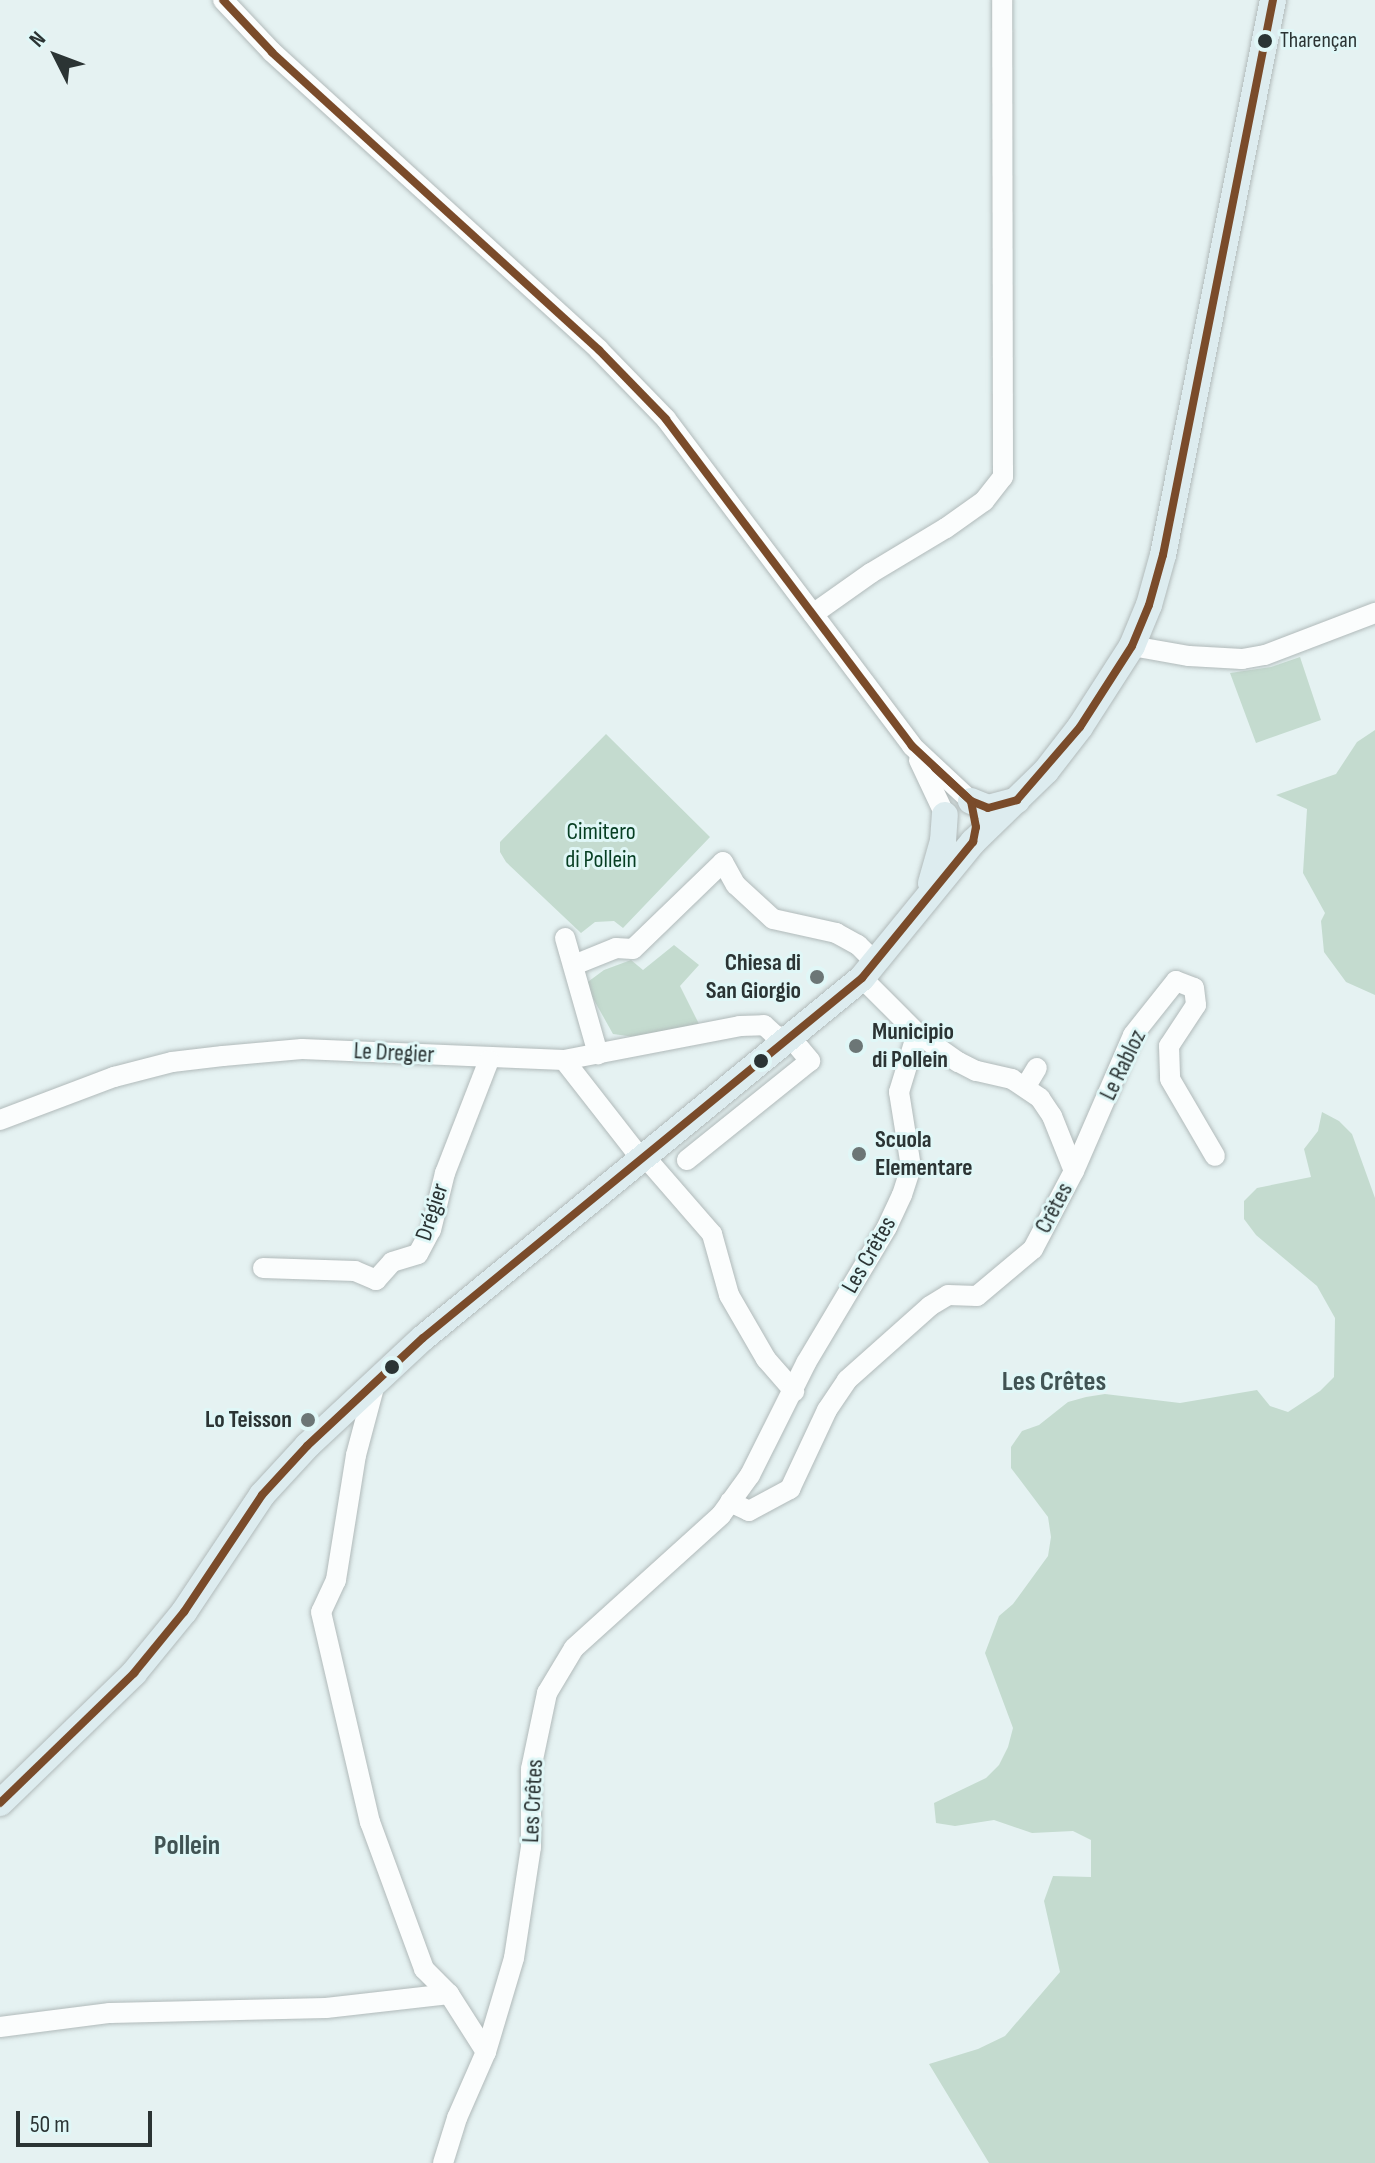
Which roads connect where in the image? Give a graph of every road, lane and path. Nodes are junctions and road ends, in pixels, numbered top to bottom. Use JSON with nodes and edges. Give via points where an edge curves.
{"nodes":[{"id":1,"x":223,"y":0,"type":"edge"},
{"id":2,"x":1002,"y":0,"type":"edge"},
{"id":3,"x":1273,"y":0,"type":"edge"},
{"id":4,"x":1375,"y":613,"type":"edge"},
{"id":5,"x":813,"y":614,"type":"junction"},
{"id":6,"x":1132,"y":646,"type":"junction"},
{"id":7,"x":912,"y":746,"type":"junction"},
{"id":8,"x":945,"y":815,"type":"junction"},
{"id":9,"x":979,"y":823,"type":"junction"},
{"id":10,"x":922,"y":900,"type":"junction"},
{"id":11,"x":565,"y":938,"type":"dead end"},
{"id":12,"x":574,"y":965,"type":"junction"},
{"id":13,"x":869,"y":971,"type":"junction"},
{"id":14,"x":917,"y":1033,"type":"junction"},
{"id":15,"x":791,"y":1038,"type":"junction"},
{"id":16,"x":598,"y":1054,"type":"junction"},
{"id":17,"x":489,"y":1060,"type":"junction"},
{"id":18,"x":564,"y":1060,"type":"junction"},
{"id":19,"x":1037,"y":1068,"type":"dead end"},
{"id":20,"x":1026,"y":1086,"type":"junction"},
{"id":21,"x":716,"y":1101,"type":"junction"},
{"id":22,"x":0,"y":1120,"type":"edge"},
{"id":23,"x":734,"y":1122,"type":"junction"},
{"id":24,"x":1215,"y":1156,"type":"dead end"},
{"id":25,"x":644,"y":1160,"type":"junction"},
{"id":26,"x":687,"y":1160,"type":"dead end"},
{"id":27,"x":1074,"y":1171,"type":"junction"},
{"id":28,"x":263,"y":1268,"type":"dead end"},
{"id":29,"x":377,"y":1378,"type":"junction"},
{"id":30,"x":794,"y":1391,"type":"junction"},
{"id":31,"x":730,"y":1502,"type":"junction"},
{"id":32,"x":0,"y":1803,"type":"edge"},
{"id":33,"x":449,"y":1994,"type":"junction"},
{"id":34,"x":0,"y":2027,"type":"edge"},
{"id":35,"x":486,"y":2052,"type":"junction"},
{"id":36,"x":443,"y":2163,"type":"edge"}],
"edges":[{"from":1,"to":5,"type":"street","via":[[272,52],[599,350],[656,409]]},
{"from":2,"to":5,"type":"street","via":[[1003,477],[984,501]]},
{"from":3,"to":6,"type":"main road","via":[[1163,555]]},
{"from":4,"to":6,"type":"street","via":[[1242,659]]},
{"from":5,"to":7,"type":"street"},
{"from":6,"to":9,"type":"main road","via":[[1080,727],[1017,800],[988,808]]},
{"from":7,"to":8,"type":"street"},
{"from":7,"to":9,"type":"street"},
{"from":8,"to":9,"type":"main road","via":[[967,829]]},
{"from":8,"to":10,"type":"main road","via":[[936,871]]},
{"from":9,"to":10,"type":"main road"},
{"from":10,"to":13,"type":"main road"},
{"from":11,"to":12,"type":"street"},
{"from":12,"to":13,"type":"street","via":[[616,948],[633,949],[723,862],[736,885],[773,919],[836,933],[858,945]]},
{"from":12,"to":16,"type":"street"},
{"from":13,"to":14,"type":"street"},
{"from":13,"to":15,"type":"main road"},
{"from":14,"to":20,"type":"street","via":[[967,1066]]},
{"from":14,"to":30,"type":"street","name":"Les Crêtes","via":[[899,1092],[911,1167],[902,1195]]},
{"from":15,"to":16,"type":"street","name":"Le Dregier","via":[[776,1036],[764,1025],[740,1026]]},
{"from":15,"to":21,"type":"main road"},
{"from":15,"to":23,"type":"street","via":[[810,1061]]},
{"from":16,"to":18,"type":"street","name":"Le Dregier"},
{"from":17,"to":18,"type":"street","name":"Le Dregier"},
{"from":17,"to":22,"type":"street","name":"Le Dregier","via":[[302,1049],[172,1062],[114,1077]]},
{"from":17,"to":28,"type":"street","name":"Drégier","via":[[418,1254],[392,1262],[376,1280],[355,1271]]},
{"from":18,"to":25,"type":"street"},
{"from":19,"to":20,"type":"street"},
{"from":20,"to":27,"type":"street","name":"Crêtes","via":[[1052,1116]]},
{"from":21,"to":23,"type":"street"},
{"from":21,"to":25,"type":"main road"},
{"from":23,"to":26,"type":"street"},
{"from":24,"to":27,"type":"street","name":"Le Rabloz","via":[[1170,1079],[1169,1046],[1196,1005],[1194,988],[1176,981],[1133,1035]]},
{"from":25,"to":29,"type":"main road"},
{"from":25,"to":30,"type":"street","via":[[701,1217],[712,1234],[729,1295],[766,1359]]},
{"from":27,"to":31,"type":"street","name":"Crêtes","via":[[1033,1249],[977,1296],[948,1295],[930,1306],[847,1380],[790,1489],[749,1511]]},
{"from":29,"to":32,"type":"main road","via":[[262,1495],[184,1612],[134,1673]]},
{"from":29,"to":33,"type":"street","via":[[356,1455],[336,1580],[321,1612],[370,1822],[424,1969]]},
{"from":30,"to":31,"type":"street","name":"Les Crêtes"},
{"from":31,"to":35,"type":"street","name":"Les Crêtes","via":[[574,1648],[547,1693],[531,1769],[531,1847],[514,1958]]},
{"from":33,"to":34,"type":"street","via":[[326,2008],[110,2013]]},
{"from":33,"to":35,"type":"street"},
{"from":35,"to":36,"type":"street","name":"Les Crêtes"}]}
